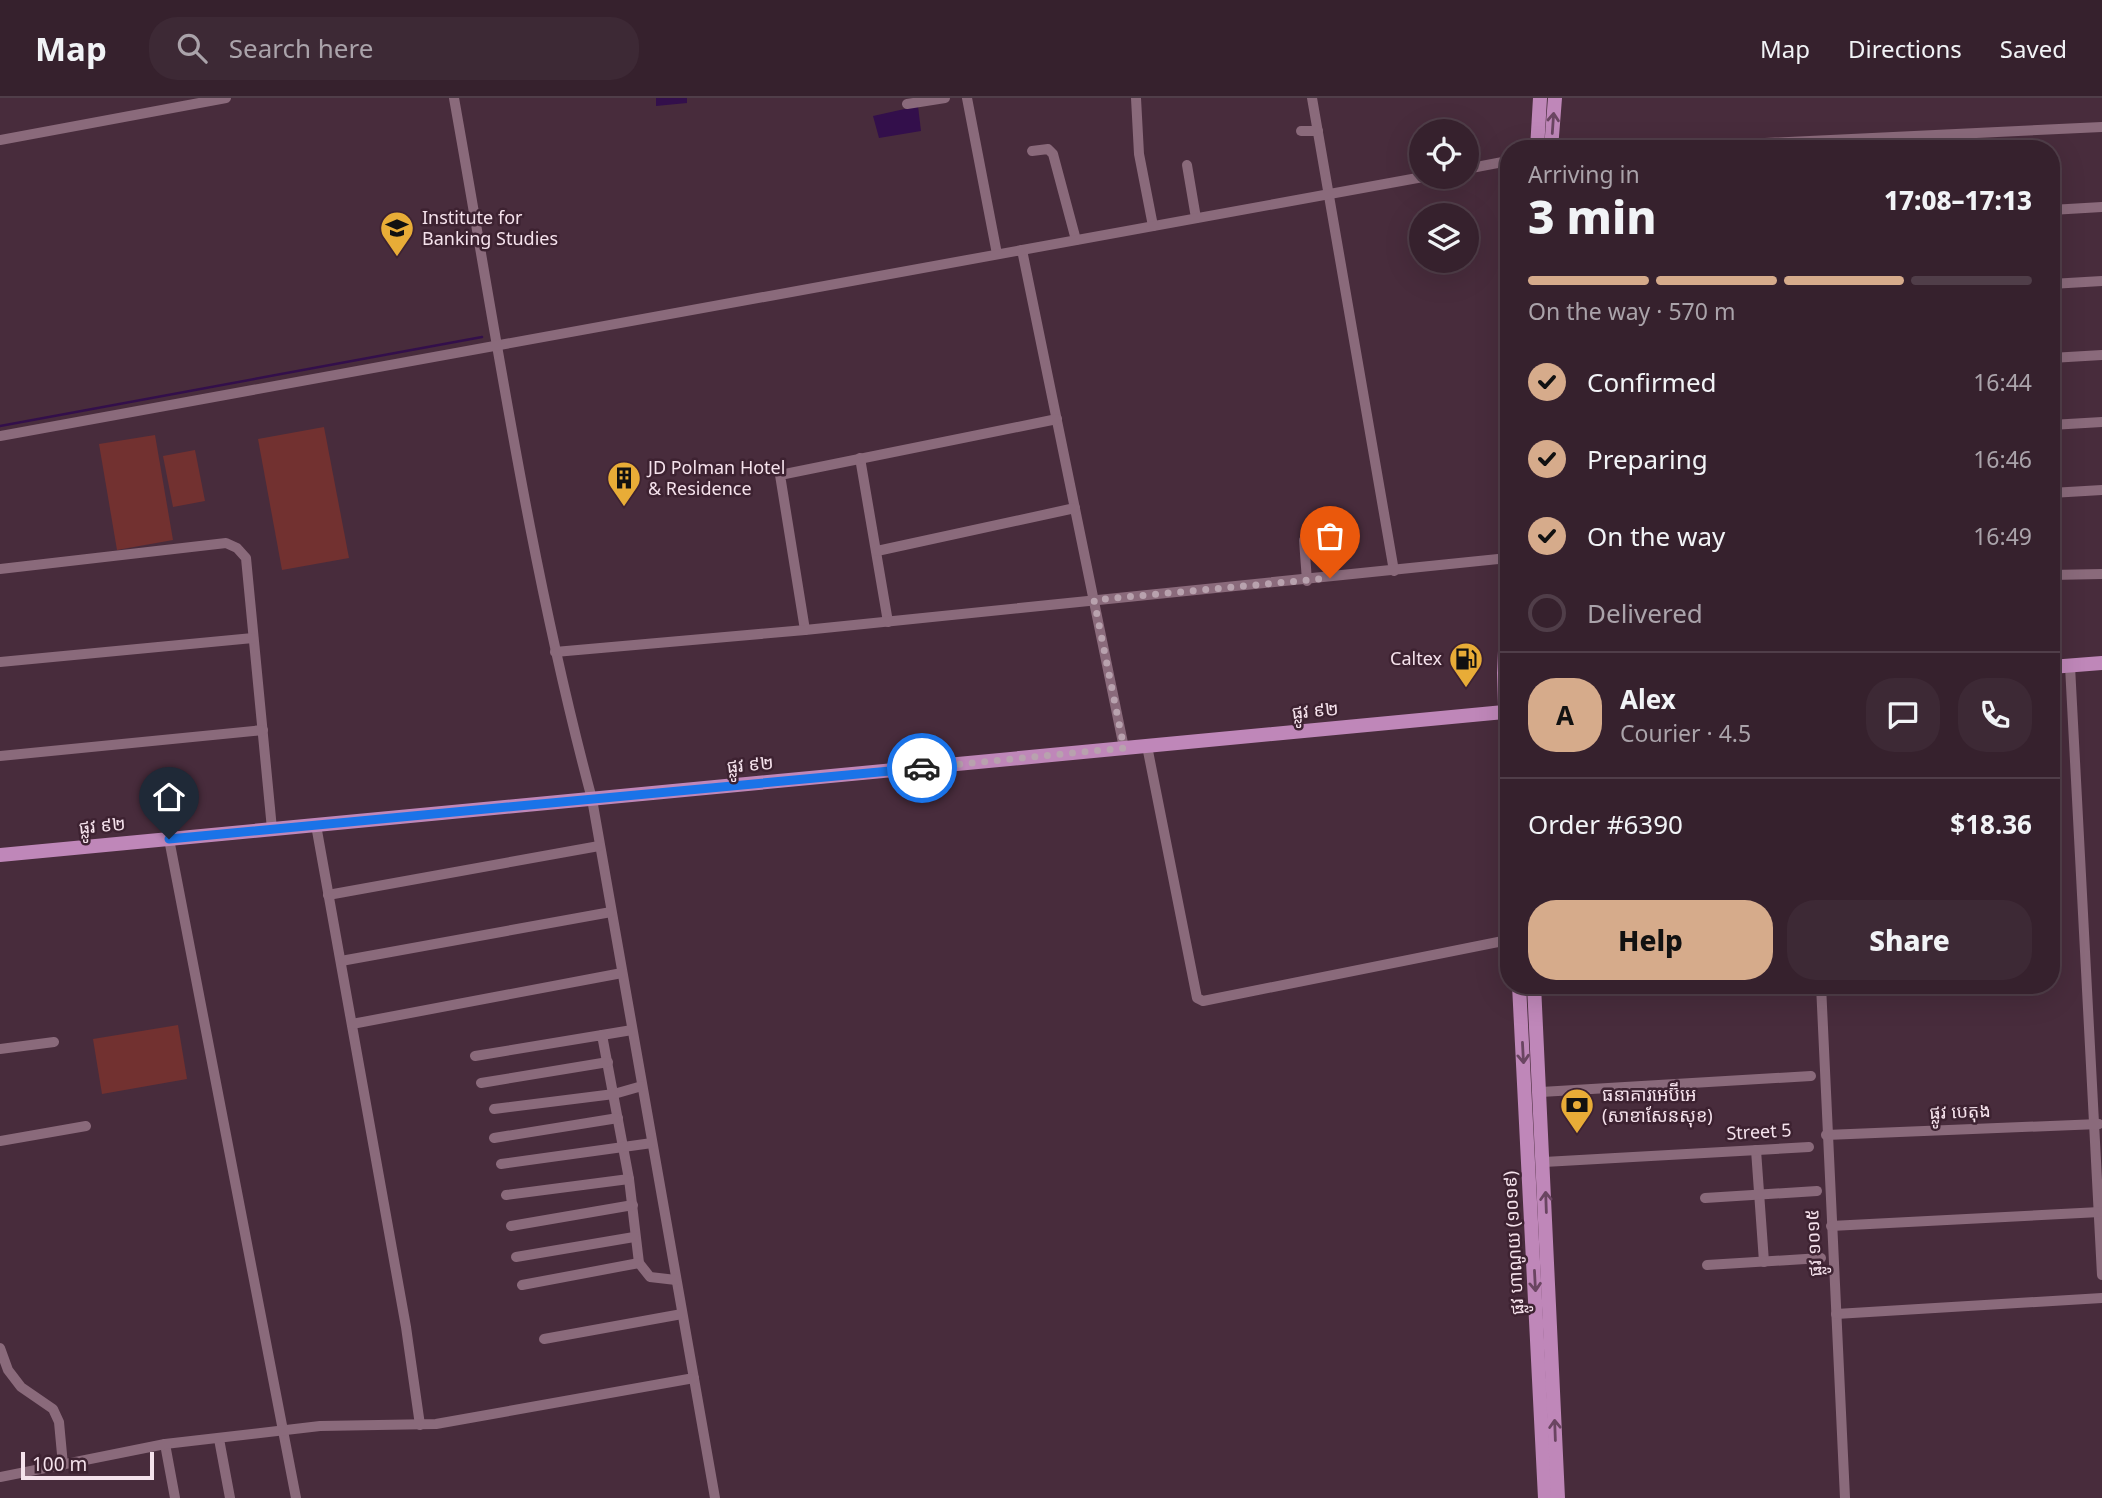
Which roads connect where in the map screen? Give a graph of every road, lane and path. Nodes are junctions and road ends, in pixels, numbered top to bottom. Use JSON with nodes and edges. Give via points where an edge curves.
{"nodes":[{"id":1,"x":226,"y":98,"type":"edge"},
{"id":2,"x":454,"y":98,"type":"edge"},
{"id":3,"x":945,"y":98,"type":"edge"},
{"id":4,"x":967,"y":98,"type":"edge"},
{"id":5,"x":1136,"y":98,"type":"edge"},
{"id":6,"x":1312,"y":98,"type":"edge"},
{"id":7,"x":1540,"y":98,"type":"edge"},
{"id":8,"x":1555,"y":98,"type":"edge"},
{"id":9,"x":174,"y":103,"type":"edge"},
{"id":10,"x":907,"y":104,"type":"dead end"},
{"id":11,"x":2102,"y":127,"type":"edge"},
{"id":12,"x":1301,"y":131,"type":"dead end"},
{"id":13,"x":1318,"y":131,"type":"junction"},
{"id":14,"x":0,"y":140,"type":"edge"},
{"id":15,"x":1538,"y":140,"type":"edge"},
{"id":16,"x":1552,"y":140,"type":"edge"},
{"id":17,"x":1829,"y":140,"type":"edge"},
{"id":18,"x":1032,"y":151,"type":"dead end"},
{"id":19,"x":1500,"y":163,"type":"edge"},
{"id":20,"x":1187,"y":165,"type":"dead end"},
{"id":21,"x":1479,"y":167,"type":"edge"},
{"id":22,"x":1409,"y":179,"type":"edge"},
{"id":23,"x":1327,"y":194,"type":"junction"},
{"id":24,"x":2102,"y":207,"type":"edge"},
{"id":25,"x":2060,"y":209,"type":"edge"},
{"id":26,"x":1196,"y":218,"type":"junction"},
{"id":27,"x":1153,"y":226,"type":"junction"},
{"id":28,"x":1076,"y":240,"type":"junction"},
{"id":29,"x":1022,"y":250,"type":"junction"},
{"id":30,"x":997,"y":254,"type":"junction"},
{"id":31,"x":2102,"y":281,"type":"edge"},
{"id":32,"x":2060,"y":283,"type":"edge"},
{"id":33,"x":499,"y":345,"type":"junction"},
{"id":34,"x":2102,"y":355,"type":"edge"},
{"id":35,"x":2060,"y":357,"type":"edge"},
{"id":36,"x":1057,"y":419,"type":"junction"},
{"id":37,"x":2102,"y":422,"type":"edge"},
{"id":38,"x":2060,"y":424,"type":"edge"},
{"id":39,"x":0,"y":436,"type":"edge"},
{"id":40,"x":860,"y":457,"type":"junction"},
{"id":41,"x":2102,"y":490,"type":"edge"},
{"id":42,"x":2060,"y":492,"type":"edge"},
{"id":43,"x":1075,"y":508,"type":"junction"},
{"id":44,"x":1304,"y":540,"type":"dead end"},
{"id":45,"x":877,"y":551,"type":"junction"},
{"id":46,"x":1500,"y":559,"type":"edge"},
{"id":47,"x":0,"y":569,"type":"edge"},
{"id":48,"x":1394,"y":571,"type":"junction"},
{"id":49,"x":2102,"y":574,"type":"edge"},
{"id":50,"x":2060,"y":575,"type":"edge"},
{"id":51,"x":1307,"y":581,"type":"junction"},
{"id":52,"x":1094,"y":600,"type":"junction"},
{"id":53,"x":888,"y":622,"type":"junction"},
{"id":54,"x":805,"y":631,"type":"junction"},
{"id":55,"x":253,"y":638,"type":"junction"},
{"id":56,"x":555,"y":652,"type":"junction"},
{"id":57,"x":0,"y":662,"type":"edge"},
{"id":58,"x":2102,"y":663,"type":"edge"},
{"id":59,"x":2070,"y":666,"type":"junction"},
{"id":60,"x":2060,"y":667,"type":"edge"},
{"id":61,"x":1500,"y":713,"type":"edge"},
{"id":62,"x":262,"y":730,"type":"junction"},
{"id":63,"x":1147,"y":746,"type":"junction"},
{"id":64,"x":1124,"y":748,"type":"junction"},
{"id":65,"x":0,"y":756,"type":"edge"},
{"id":66,"x":592,"y":799,"type":"junction"},
{"id":67,"x":316,"y":825,"type":"junction"},
{"id":68,"x":272,"y":829,"type":"junction"},
{"id":69,"x":169,"y":839,"type":"junction"},
{"id":70,"x":599,"y":846,"type":"junction"},
{"id":71,"x":0,"y":855,"type":"edge"},
{"id":72,"x":328,"y":895,"type":"junction"},
{"id":73,"x":611,"y":912,"type":"junction"},
{"id":74,"x":1500,"y":942,"type":"edge"},
{"id":75,"x":341,"y":961,"type":"junction"},
{"id":76,"x":622,"y":974,"type":"junction"},
{"id":77,"x":1519,"y":994,"type":"edge"},
{"id":78,"x":1535,"y":994,"type":"edge"},
{"id":79,"x":1821,"y":994,"type":"edge"},
{"id":80,"x":352,"y":1024,"type":"junction"},
{"id":81,"x":632,"y":1030,"type":"junction"},
{"id":82,"x":602,"y":1035,"type":"junction"},
{"id":83,"x":54,"y":1042,"type":"dead end"},
{"id":84,"x":0,"y":1049,"type":"edge"},
{"id":85,"x":475,"y":1056,"type":"dead end"},
{"id":86,"x":608,"y":1062,"type":"junction"},
{"id":87,"x":1811,"y":1076,"type":"dead end"},
{"id":88,"x":481,"y":1083,"type":"dead end"},
{"id":89,"x":642,"y":1086,"type":"junction"},
{"id":90,"x":1541,"y":1092,"type":"junction"},
{"id":91,"x":614,"y":1094,"type":"junction"},
{"id":92,"x":494,"y":1109,"type":"dead end"},
{"id":93,"x":618,"y":1118,"type":"junction"},
{"id":94,"x":2098,"y":1124,"type":"edge"},
{"id":95,"x":86,"y":1126,"type":"dead end"},
{"id":96,"x":1826,"y":1135,"type":"junction"},
{"id":97,"x":494,"y":1138,"type":"dead end"},
{"id":98,"x":0,"y":1141,"type":"edge"},
{"id":99,"x":652,"y":1143,"type":"junction"},
{"id":100,"x":624,"y":1147,"type":"junction"},
{"id":101,"x":1808,"y":1147,"type":"dead end"},
{"id":102,"x":1756,"y":1150,"type":"junction"},
{"id":103,"x":1544,"y":1163,"type":"junction"},
{"id":104,"x":501,"y":1164,"type":"dead end"},
{"id":105,"x":629,"y":1179,"type":"junction"},
{"id":106,"x":1817,"y":1191,"type":"dead end"},
{"id":107,"x":506,"y":1195,"type":"dead end"},
{"id":108,"x":1759,"y":1195,"type":"junction"},
{"id":109,"x":1705,"y":1198,"type":"dead end"},
{"id":110,"x":633,"y":1205,"type":"junction"},
{"id":111,"x":2100,"y":1212,"type":"junction"},
{"id":112,"x":511,"y":1226,"type":"dead end"},
{"id":113,"x":1831,"y":1226,"type":"junction"},
{"id":114,"x":634,"y":1237,"type":"junction"},
{"id":115,"x":516,"y":1257,"type":"dead end"},
{"id":116,"x":1821,"y":1258,"type":"dead end"},
{"id":117,"x":1764,"y":1262,"type":"junction"},
{"id":118,"x":639,"y":1263,"type":"junction"},
{"id":119,"x":1707,"y":1265,"type":"dead end"},
{"id":120,"x":2102,"y":1275,"type":"edge"},
{"id":121,"x":676,"y":1280,"type":"junction"},
{"id":122,"x":522,"y":1285,"type":"dead end"},
{"id":123,"x":2102,"y":1298,"type":"edge"},
{"id":124,"x":682,"y":1314,"type":"junction"},
{"id":125,"x":1836,"y":1314,"type":"junction"},
{"id":126,"x":544,"y":1339,"type":"dead end"},
{"id":127,"x":0,"y":1348,"type":"edge"},
{"id":128,"x":4,"y":1371,"type":"edge"},
{"id":129,"x":694,"y":1378,"type":"junction"},
{"id":130,"x":421,"y":1425,"type":"junction"},
{"id":131,"x":283,"y":1431,"type":"junction"},
{"id":132,"x":219,"y":1439,"type":"junction"},
{"id":133,"x":165,"y":1444,"type":"junction"},
{"id":134,"x":63,"y":1465,"type":"junction"},
{"id":135,"x":0,"y":1477,"type":"edge"},
{"id":136,"x":175,"y":1498,"type":"edge"},
{"id":137,"x":230,"y":1498,"type":"edge"},
{"id":138,"x":296,"y":1498,"type":"edge"},
{"id":139,"x":715,"y":1498,"type":"edge"},
{"id":140,"x":1545,"y":1498,"type":"edge"},
{"id":141,"x":1558,"y":1498,"type":"edge"},
{"id":142,"x":1845,"y":1498,"type":"edge"}],
"edges":[{"from":1,"to":9,"type":"street"},
{"from":2,"to":33,"type":"street"},
{"from":3,"to":10,"type":"street"},
{"from":4,"to":30,"type":"street"},
{"from":5,"to":27,"type":"street","via":[[1139,153]]},
{"from":6,"to":13,"type":"street"},
{"from":7,"to":15,"type":"main road"},
{"from":16,"to":8,"type":"main road","one_way":true},
{"from":9,"to":14,"type":"street"},
{"from":11,"to":17,"type":"street"},
{"from":12,"to":13,"type":"street"},
{"from":13,"to":23,"type":"street"},
{"from":18,"to":28,"type":"street","via":[[1048,149],[1053,154]]},
{"from":19,"to":21,"type":"street"},
{"from":20,"to":26,"type":"street"},
{"from":22,"to":23,"type":"street"},
{"from":23,"to":26,"type":"street"},
{"from":23,"to":48,"type":"street"},
{"from":24,"to":25,"type":"street"},
{"from":26,"to":27,"type":"street"},
{"from":27,"to":28,"type":"street"},
{"from":28,"to":29,"type":"street"},
{"from":29,"to":30,"type":"street"},
{"from":29,"to":36,"type":"street"},
{"from":30,"to":33,"type":"street"},
{"from":31,"to":32,"type":"street"},
{"from":33,"to":39,"type":"street"},
{"from":33,"to":56,"type":"street","via":[[523,499]]},
{"from":34,"to":35,"type":"street"},
{"from":36,"to":40,"type":"street"},
{"from":36,"to":43,"type":"street"},
{"from":37,"to":38,"type":"street"},
{"from":40,"to":45,"type":"street"},
{"from":40,"to":54,"type":"street","via":[[780,475]]},
{"from":41,"to":42,"type":"street"},
{"from":43,"to":45,"type":"street"},
{"from":43,"to":52,"type":"street"},
{"from":44,"to":51,"type":"street"},
{"from":45,"to":53,"type":"street"},
{"from":46,"to":48,"type":"street"},
{"from":47,"to":55,"type":"street","via":[[226,542],[246,558]]},
{"from":48,"to":51,"type":"street"},
{"from":49,"to":50,"type":"street"},
{"from":51,"to":52,"type":"street"},
{"from":52,"to":53,"type":"street"},
{"from":52,"to":64,"type":"street"},
{"from":53,"to":54,"type":"street"},
{"from":54,"to":56,"type":"street"},
{"from":55,"to":57,"type":"street"},
{"from":55,"to":62,"type":"street"},
{"from":56,"to":66,"type":"street"},
{"from":58,"to":59,"type":"main road"},
{"from":59,"to":60,"type":"main road"},
{"from":59,"to":94,"type":"street"},
{"from":61,"to":63,"type":"main road","name":"ផ្លូវ ៩២"},
{"from":62,"to":65,"type":"street"},
{"from":62,"to":68,"type":"street"},
{"from":63,"to":64,"type":"main road","name":"ផ្លូវ ៩២"},
{"from":63,"to":74,"type":"street","via":[[1197,999]]},
{"from":64,"to":66,"type":"main road","name":"ផ្លូវ ៩២"},
{"from":66,"to":67,"type":"main road","name":"ផ្លូវ ៩២"},
{"from":66,"to":70,"type":"street"},
{"from":67,"to":68,"type":"main road","name":"ផ្លូវ ៩២"},
{"from":67,"to":72,"type":"street"},
{"from":68,"to":69,"type":"main road","name":"ផ្លូវ ៩២"},
{"from":69,"to":71,"type":"main road","name":"ផ្លូវ ៩២"},
{"from":69,"to":131,"type":"street"},
{"from":70,"to":72,"type":"street"},
{"from":70,"to":73,"type":"street"},
{"from":72,"to":75,"type":"street"},
{"from":73,"to":75,"type":"street"},
{"from":73,"to":76,"type":"street"},
{"from":75,"to":80,"type":"street"},
{"from":76,"to":80,"type":"street"},
{"from":76,"to":81,"type":"street"},
{"from":77,"to":140,"type":"main road","name":"ផ្លូវ ហាណូយ (១០១៩)","one_way":true},
{"from":78,"to":90,"type":"main road","name":"ផ្លូវ ហាណូយ (១០១៩)"},
{"from":79,"to":96,"type":"street","name":"ផ្លូវ ១០១៥"},
{"from":80,"to":130,"type":"street"},
{"from":81,"to":82,"type":"street"},
{"from":81,"to":89,"type":"street"},
{"from":82,"to":85,"type":"street"},
{"from":82,"to":86,"type":"street"},
{"from":83,"to":84,"type":"street"},
{"from":86,"to":88,"type":"street"},
{"from":86,"to":91,"type":"street"},
{"from":87,"to":90,"type":"street"},
{"from":89,"to":91,"type":"street"},
{"from":89,"to":99,"type":"street"},
{"from":90,"to":103,"type":"main road","name":"ផ្លូវ ហាណូយ (១០១៩)"},
{"from":91,"to":92,"type":"street"},
{"from":91,"to":93,"type":"street"},
{"from":93,"to":97,"type":"street"},
{"from":93,"to":100,"type":"street"},
{"from":94,"to":96,"type":"street","name":"ផ្លូវ បេតុង"},
{"from":94,"to":111,"type":"street"},
{"from":95,"to":98,"type":"street"},
{"from":96,"to":113,"type":"street","name":"ផ្លូវ ១០១៥"},
{"from":99,"to":100,"type":"street"},
{"from":99,"to":121,"type":"street"},
{"from":100,"to":104,"type":"street"},
{"from":100,"to":105,"type":"street"},
{"from":101,"to":102,"type":"street","name":"Street 5"},
{"from":102,"to":103,"type":"street","name":"Street 5"},
{"from":102,"to":108,"type":"street"},
{"from":141,"to":103,"type":"main road","name":"ផ្លូវ ហាណូយ (១០១៩)","one_way":true},
{"from":105,"to":107,"type":"street"},
{"from":105,"to":110,"type":"street"},
{"from":106,"to":108,"type":"street"},
{"from":108,"to":109,"type":"street"},
{"from":108,"to":117,"type":"street"},
{"from":110,"to":112,"type":"street"},
{"from":110,"to":114,"type":"street"},
{"from":111,"to":113,"type":"street"},
{"from":111,"to":120,"type":"street"},
{"from":113,"to":125,"type":"street","name":"ផ្លូវ ១០១៥"},
{"from":114,"to":115,"type":"street"},
{"from":114,"to":118,"type":"street"},
{"from":116,"to":117,"type":"street"},
{"from":117,"to":119,"type":"street"},
{"from":118,"to":121,"type":"street","via":[[650,1277]]},
{"from":118,"to":122,"type":"street"},
{"from":121,"to":124,"type":"street"},
{"from":123,"to":125,"type":"street"},
{"from":124,"to":126,"type":"street"},
{"from":124,"to":129,"type":"street"},
{"from":125,"to":142,"type":"street","name":"ផ្លូវ ១០១៥"},
{"from":127,"to":128,"type":"street"},
{"from":128,"to":134,"type":"street","via":[[52,1409],[59,1422]]},
{"from":129,"to":130,"type":"street"},
{"from":129,"to":139,"type":"street"},
{"from":130,"to":131,"type":"street"},
{"from":131,"to":132,"type":"street"},
{"from":131,"to":138,"type":"street"},
{"from":132,"to":133,"type":"street"},
{"from":132,"to":137,"type":"street"},
{"from":133,"to":134,"type":"street"},
{"from":133,"to":136,"type":"street"},
{"from":134,"to":135,"type":"street"}]}
